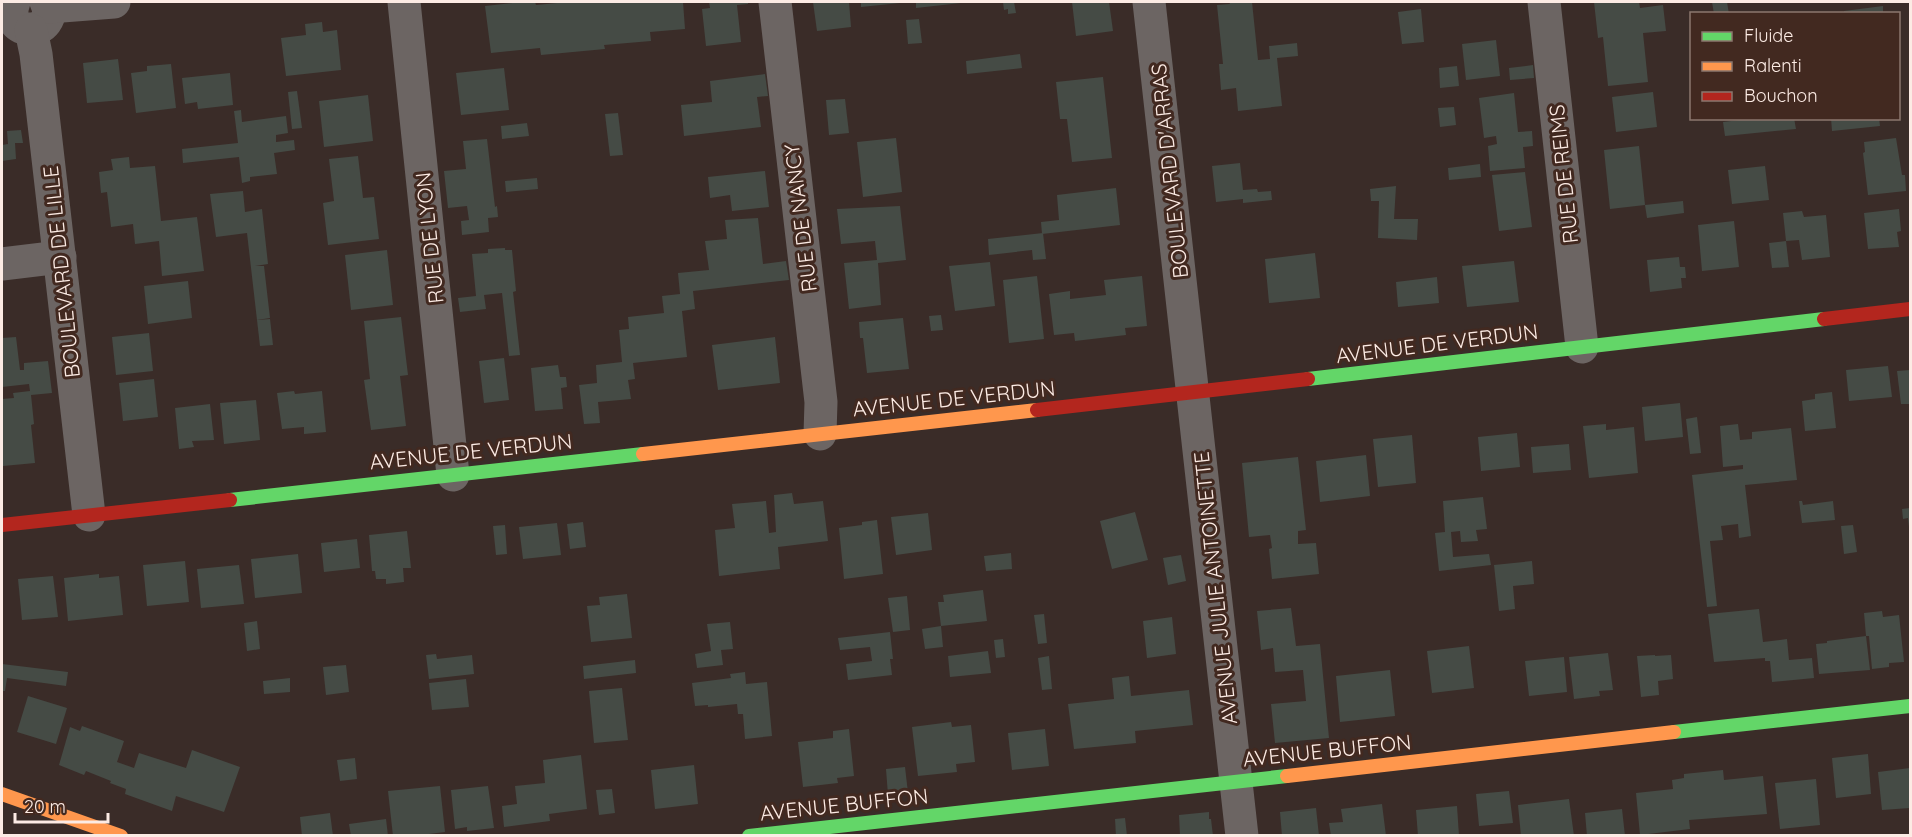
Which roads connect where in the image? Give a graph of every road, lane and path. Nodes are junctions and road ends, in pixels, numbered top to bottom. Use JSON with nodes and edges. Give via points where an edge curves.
{"nodes":[{"id":1,"x":114,"y":2,"type":"edge"},
{"id":2,"x":404,"y":2,"type":"edge"},
{"id":3,"x":775,"y":2,"type":"edge"},
{"id":4,"x":1149,"y":2,"type":"edge"},
{"id":5,"x":1544,"y":2,"type":"edge"},
{"id":6,"x":26,"y":11,"type":"edge"},
{"id":7,"x":60,"y":257,"type":"junction"},
{"id":8,"x":2,"y":264,"type":"edge"},
{"id":9,"x":1911,"y":309,"type":"edge"},
{"id":10,"x":1188,"y":341,"type":"joint"},
{"id":11,"x":1582,"y":347,"type":"junction"},
{"id":12,"x":1192,"y":392,"type":"junction"},
{"id":13,"x":820,"y":434,"type":"junction"},
{"id":14,"x":453,"y":475,"type":"junction"},
{"id":15,"x":89,"y":515,"type":"junction"},
{"id":16,"x":2,"y":525,"type":"edge"},
{"id":17,"x":1911,"y":706,"type":"edge"},
{"id":18,"x":1236,"y":781,"type":"junction"},
{"id":19,"x":2,"y":794,"type":"edge"},
{"id":20,"x":121,"y":836,"type":"edge"},
{"id":21,"x":749,"y":836,"type":"edge"},
{"id":22,"x":1242,"y":836,"type":"edge"}],
"edges":[{"from":1,"to":6,"type":"street"},
{"from":2,"to":14,"type":"street","name":"RUE DE LYON"},
{"from":3,"to":13,"type":"street","name":"RUE DE NANCY","via":[[821,402]]},
{"from":4,"to":10,"type":"street","name":"BOULEVARD D'ARRAS"},
{"from":5,"to":11,"type":"street","name":"RUE DE REIMS"},
{"from":6,"to":7,"type":"street","name":"BOULEVARD DE LILLE","via":[[36,54]]},
{"from":7,"to":8,"type":"street"},
{"from":7,"to":15,"type":"street","name":"BOULEVARD DE LILLE"},
{"from":9,"to":11,"type":"street","name":"AVENUE DE VERDUN"},
{"from":10,"to":12,"type":"street","name":"AVENUE JULIE ANTOINETTE"},
{"from":11,"to":12,"type":"street","name":"AVENUE DE VERDUN"},
{"from":12,"to":13,"type":"street","name":"AVENUE DE VERDUN"},
{"from":12,"to":18,"type":"street","name":"AVENUE JULIE ANTOINETTE"},
{"from":13,"to":14,"type":"street","name":"AVENUE DE VERDUN"},
{"from":14,"to":15,"type":"street","name":"AVENUE DE VERDUN"},
{"from":15,"to":16,"type":"street","name":"AVENUE DE VERDUN"},
{"from":17,"to":18,"type":"street","name":"AVENUE BUFFON"},
{"from":18,"to":21,"type":"street","name":"AVENUE BUFFON"},
{"from":18,"to":22,"type":"street","name":"AVENUE JULIE ANTOINETTE"},
{"from":19,"to":20,"type":"street"}]}
